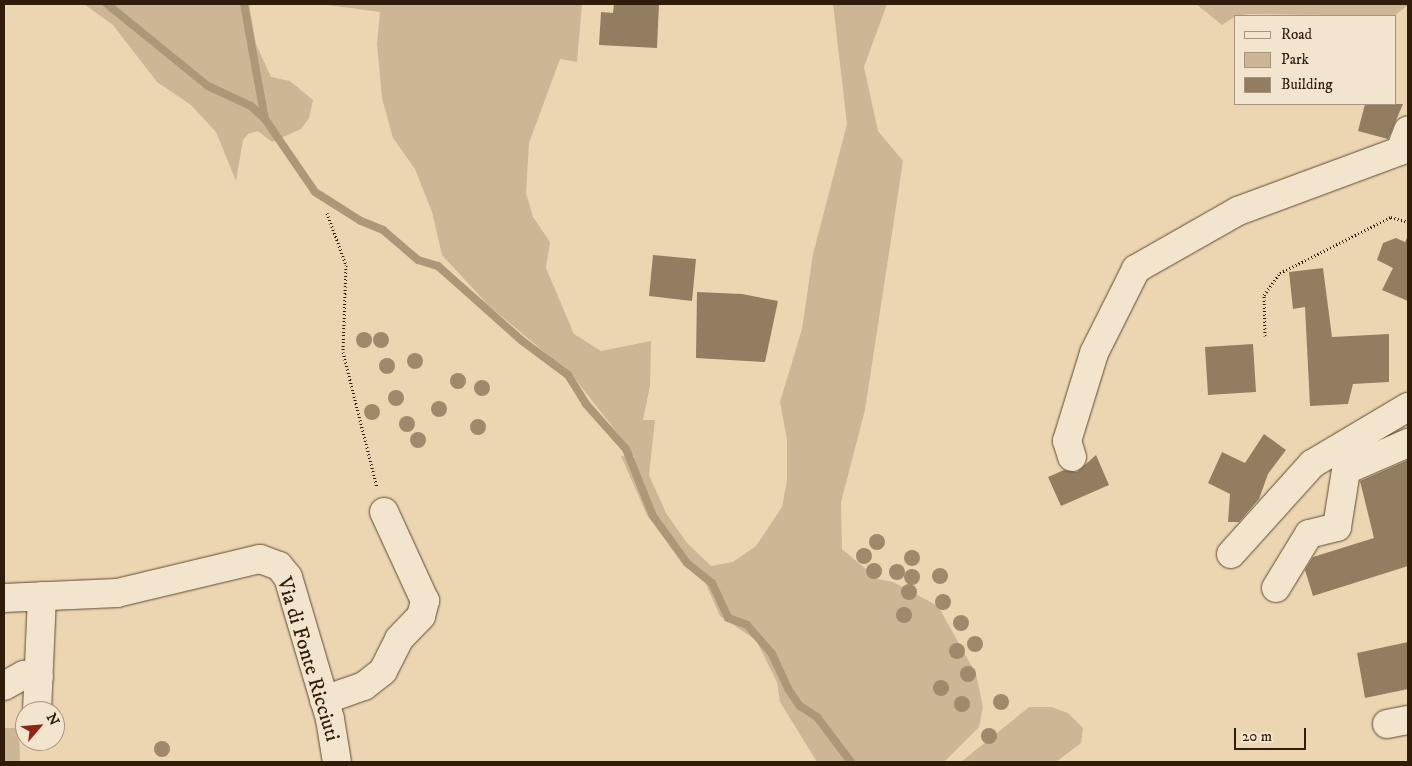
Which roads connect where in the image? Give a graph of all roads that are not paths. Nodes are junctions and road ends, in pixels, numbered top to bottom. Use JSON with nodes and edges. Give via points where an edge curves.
{"nodes":[{"id":1,"x":1408,"y":130,"type":"edge"},
{"id":2,"x":1408,"y":407,"type":"edge"},
{"id":3,"x":1408,"y":442,"type":"edge"},
{"id":4,"x":1072,"y":457,"type":"dead end"},
{"id":5,"x":384,"y":512,"type":"road end"},
{"id":6,"x":1231,"y":554,"type":"dead end"},
{"id":7,"x":1276,"y":588,"type":"dead end"},
{"id":8,"x":42,"y":596,"type":"junction"},
{"id":9,"x":4,"y":598,"type":"edge"},
{"id":10,"x":39,"y":677,"type":"junction"},
{"id":11,"x":4,"y":686,"type":"edge"},
{"id":12,"x":324,"y":700,"type":"junction"},
{"id":13,"x":38,"y":701,"type":"edge"},
{"id":14,"x":337,"y":762,"type":"edge"}],
"edges":[{"from":1,"to":4,"type":"street","via":[[1400,151],[1238,211],[1136,269],[1094,353],[1067,441]]},
{"from":2,"to":6,"type":"street","via":[[1312,464]]},
{"from":3,"to":7,"type":"street","via":[[1346,470],[1337,527],[1309,534]]},
{"from":5,"to":12,"type":"street","via":[[424,601],[422,616],[399,639],[383,671],[364,686]]},
{"from":8,"to":9,"type":"street","name":"Via di Fonte Ricciuti"},
{"from":8,"to":10,"type":"street"},
{"from":8,"to":12,"type":"street","name":"Via di Fonte Ricciuti","via":[[117,593],[260,559],[279,566],[288,577]]},
{"from":10,"to":11,"type":"street","via":[[24,675]]},
{"from":10,"to":13,"type":"street"},
{"from":12,"to":14,"type":"street","name":"Via di Fonte Ricciuti"}]}
